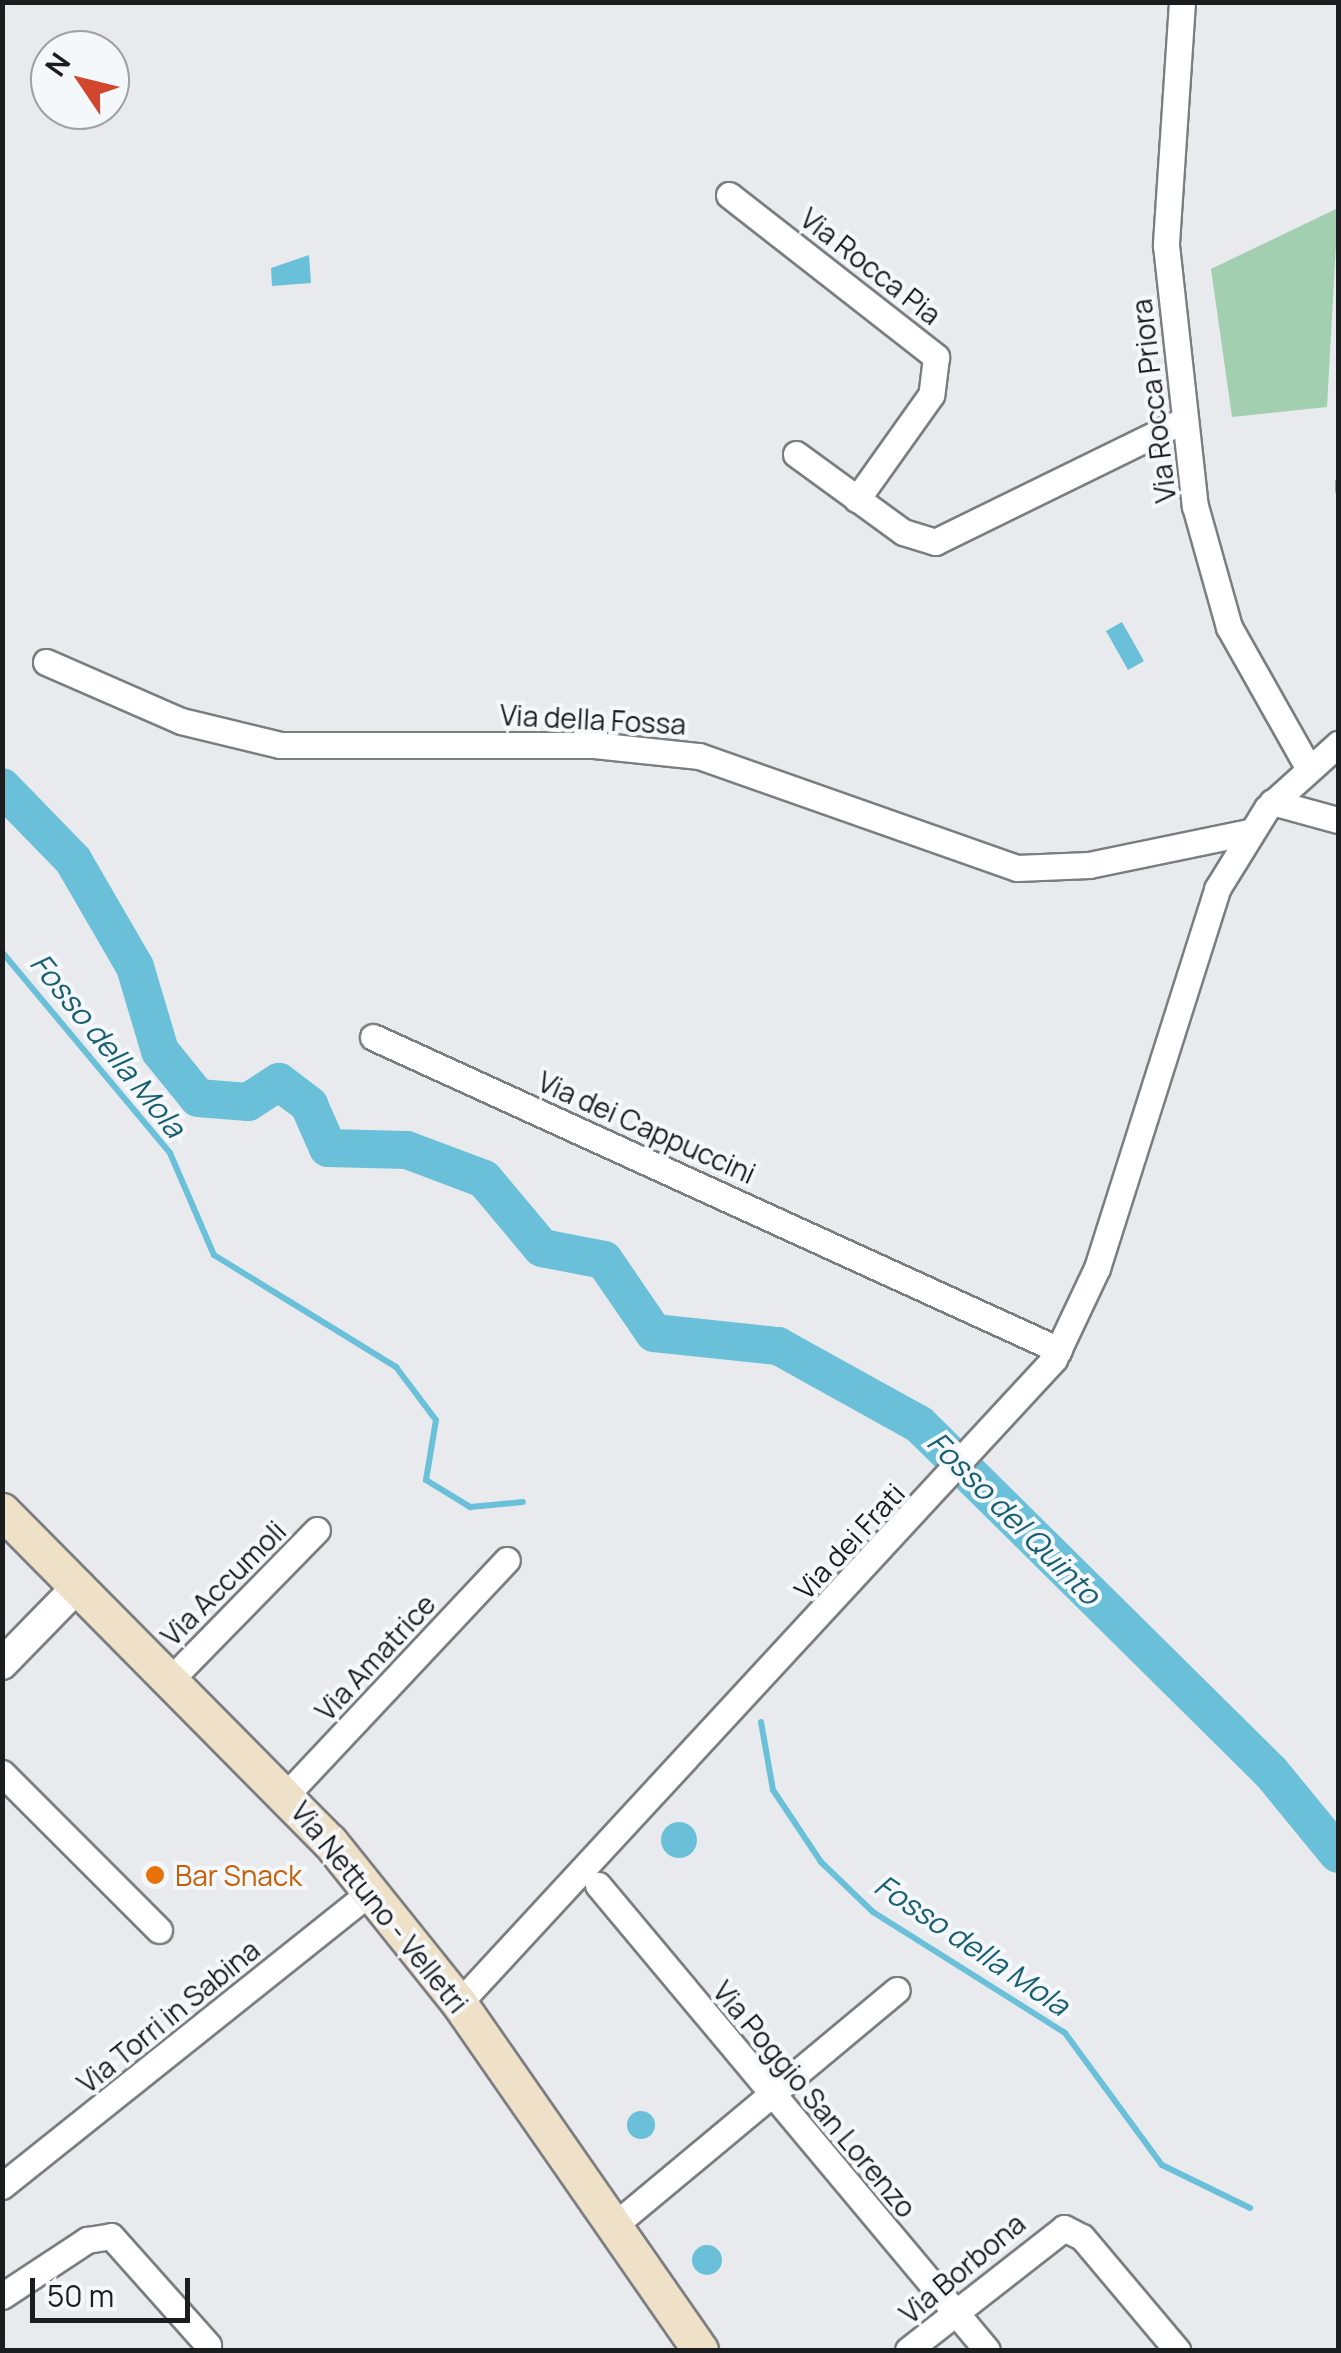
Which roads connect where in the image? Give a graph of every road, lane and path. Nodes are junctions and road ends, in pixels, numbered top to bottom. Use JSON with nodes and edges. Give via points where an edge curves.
{"nodes":[{"id":1,"x":1182,"y":2,"type":"edge"},
{"id":2,"x":729,"y":196,"type":"dead end"},
{"id":3,"x":1184,"y":420,"type":"junction"},
{"id":4,"x":796,"y":454,"type":"dead end"},
{"id":5,"x":857,"y":499,"type":"junction"},
{"id":6,"x":46,"y":662,"type":"dead end"},
{"id":7,"x":1338,"y":744,"type":"edge"},
{"id":8,"x":1308,"y":767,"type":"junction"},
{"id":9,"x":1272,"y":802,"type":"junction"},
{"id":10,"x":1338,"y":820,"type":"edge"},
{"id":11,"x":1248,"y":832,"type":"junction"},
{"id":12,"x":373,"y":1037,"type":"dead end"},
{"id":13,"x":1059,"y":1350,"type":"junction"},
{"id":14,"x":2,"y":1511,"type":"edge"},
{"id":15,"x":317,"y":1530,"type":"dead end"},
{"id":16,"x":506,"y":1560,"type":"dead end"},
{"id":17,"x":79,"y":1585,"type":"junction"},
{"id":18,"x":2,"y":1664,"type":"edge"},
{"id":19,"x":172,"y":1678,"type":"junction"},
{"id":20,"x":2,"y":1773,"type":"edge"},
{"id":21,"x":288,"y":1794,"type":"junction"},
{"id":22,"x":598,"y":1885,"type":"dead end"},
{"id":23,"x":370,"y":1892,"type":"junction"},
{"id":24,"x":159,"y":1930,"type":"dead end"},
{"id":25,"x":897,"y":1990,"type":"dead end"},
{"id":26,"x":459,"y":2003,"type":"junction"},
{"id":27,"x":772,"y":2094,"type":"junction"},
{"id":28,"x":2,"y":2186,"type":"edge"},
{"id":29,"x":617,"y":2224,"type":"junction"},
{"id":30,"x":2,"y":2296,"type":"edge"},
{"id":31,"x":955,"y":2312,"type":"junction"},
{"id":32,"x":208,"y":2344,"type":"dead end"},
{"id":33,"x":700,"y":2350,"type":"edge"},
{"id":34,"x":908,"y":2350,"type":"edge"},
{"id":35,"x":987,"y":2350,"type":"edge"},
{"id":36,"x":1177,"y":2350,"type":"edge"}],
"edges":[{"from":1,"to":3,"type":"street","name":"Via Rocca Priora","via":[[1165,226]]},
{"from":2,"to":5,"type":"street","name":"Via Rocca Pia","via":[[936,357],[932,395]]},
{"from":3,"to":5,"type":"street","via":[[948,540],[912,537]]},
{"from":3,"to":8,"type":"street","name":"Via Rocca Priora","via":[[1219,601]]},
{"from":4,"to":5,"type":"street"},
{"from":6,"to":11,"type":"street","name":"Via della Fossa","via":[[181,721],[280,745],[594,744],[699,756],[1017,868],[1089,865]]},
{"from":7,"to":8,"type":"street","name":"Via dei Frati"},
{"from":8,"to":9,"type":"street","name":"Via dei Frati"},
{"from":9,"to":10,"type":"street"},
{"from":9,"to":11,"type":"street","name":"Via dei Frati"},
{"from":11,"to":13,"type":"street","name":"Via dei Frati","via":[[1193,947],[1102,1253]]},
{"from":12,"to":13,"type":"street","name":"Via dei Cappuccini"},
{"from":13,"to":26,"type":"street","name":"Via dei Frati","via":[[977,1450]]},
{"from":14,"to":17,"type":"main road","name":"Via Nettuno - Velletri"},
{"from":15,"to":19,"type":"street","name":"Via Accumoli"},
{"from":16,"to":21,"type":"street","name":"Via Amatrice"},
{"from":17,"to":18,"type":"street"},
{"from":17,"to":19,"type":"main road","name":"Via Nettuno - Velletri"},
{"from":19,"to":21,"type":"main road","name":"Via Nettuno - Velletri"},
{"from":20,"to":24,"type":"street"},
{"from":21,"to":23,"type":"main road","name":"Via Nettuno - Velletri"},
{"from":22,"to":27,"type":"street","name":"Via Poggio San Lorenzo"},
{"from":23,"to":26,"type":"main road","name":"Via Nettuno - Velletri"},
{"from":23,"to":28,"type":"street","name":"Via Torri in Sabina"},
{"from":25,"to":27,"type":"street"},
{"from":26,"to":29,"type":"main road","name":"Via Nettuno - Velletri"},
{"from":27,"to":29,"type":"street"},
{"from":27,"to":31,"type":"street","name":"Via Poggio San Lorenzo"},
{"from":29,"to":33,"type":"main road","name":"Via Nettuno - Velletri"},
{"from":30,"to":32,"type":"street","via":[[91,2238],[111,2236]]},
{"from":31,"to":34,"type":"street","name":"Via Borbona"},
{"from":31,"to":35,"type":"street","name":"Via Poggio San Lorenzo"},
{"from":31,"to":36,"type":"street","name":"Via Borbona","via":[[1048,2235],[1071,2229]]}]}
